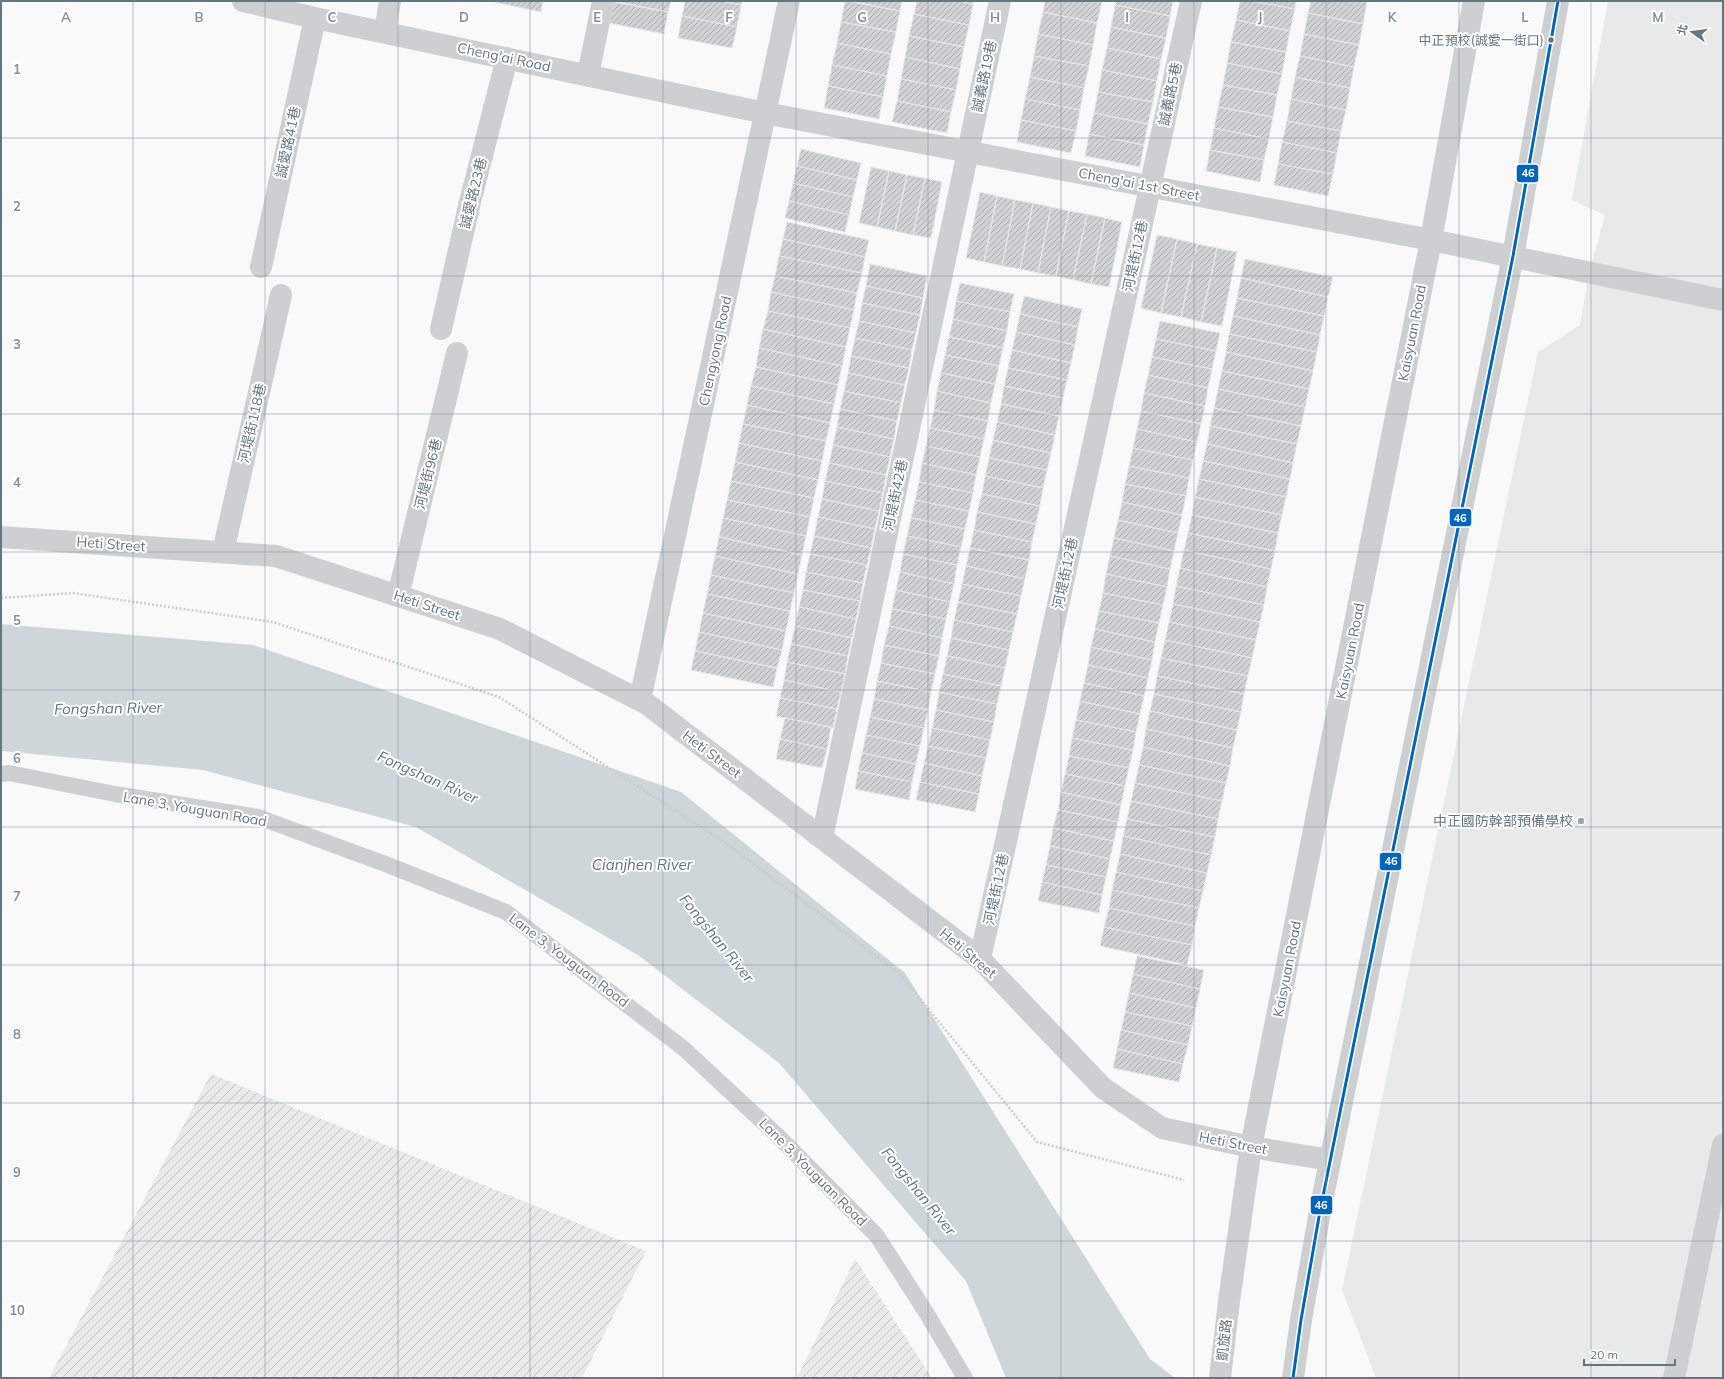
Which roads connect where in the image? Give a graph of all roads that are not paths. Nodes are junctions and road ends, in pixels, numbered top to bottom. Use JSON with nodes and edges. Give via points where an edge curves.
{"nodes":[{"id":1,"x":243,"y":1,"type":"edge"},
{"id":2,"x":390,"y":1,"type":"edge"},
{"id":3,"x":603,"y":1,"type":"edge"},
{"id":4,"x":789,"y":1,"type":"edge"},
{"id":5,"x":1000,"y":1,"type":"edge"},
{"id":6,"x":1191,"y":1,"type":"edge"},
{"id":7,"x":1474,"y":1,"type":"edge"},
{"id":8,"x":1558,"y":1,"type":"edge"},
{"id":9,"x":315,"y":18,"type":"junction"},
{"id":10,"x":385,"y":32,"type":"junction"},
{"id":11,"x":507,"y":58,"type":"junction"},
{"id":12,"x":588,"y":75,"type":"junction"},
{"id":13,"x":765,"y":113,"type":"junction"},
{"id":14,"x":968,"y":151,"type":"junction"},
{"id":15,"x":1150,"y":186,"type":"junction"},
{"id":16,"x":1431,"y":240,"type":"junction"},
{"id":17,"x":1513,"y":256,"type":"junction"},
{"id":18,"x":261,"y":267,"type":"dead end"},
{"id":19,"x":281,"y":295,"type":"dead end"},
{"id":20,"x":1723,"y":300,"type":"edge"},
{"id":21,"x":441,"y":329,"type":"dead end"},
{"id":22,"x":457,"y":353,"type":"dead end"},
{"id":23,"x":1,"y":537,"type":"edge"},
{"id":24,"x":223,"y":552,"type":"junction"},
{"id":25,"x":398,"y":596,"type":"junction"},
{"id":26,"x":640,"y":700,"type":"junction"},
{"id":27,"x":1,"y":774,"type":"edge"},
{"id":28,"x":822,"y":838,"type":"junction"},
{"id":29,"x":980,"y":960,"type":"junction"},
{"id":30,"x":1723,"y":1145,"type":"edge"},
{"id":31,"x":1251,"y":1147,"type":"junction"},
{"id":32,"x":1330,"y":1160,"type":"junction"},
{"id":33,"x":1228,"y":1301,"type":"joint"},
{"id":34,"x":966,"y":1378,"type":"edge"},
{"id":35,"x":1220,"y":1378,"type":"edge"},
{"id":36,"x":1293,"y":1378,"type":"edge"},
{"id":37,"x":1674,"y":1378,"type":"edge"}],
"edges":[{"from":1,"to":9,"type":"street","name":"Cheng'ai Road"},
{"from":2,"to":10,"type":"street"},
{"from":3,"to":12,"type":"street"},
{"from":4,"to":13,"type":"street","name":"Chengyong Road"},
{"from":5,"to":14,"type":"street","name":"誠義路19巷"},
{"from":6,"to":15,"type":"street","name":"誠義路5巷"},
{"from":7,"to":16,"type":"street","name":"Kaisyuan Road"},
{"from":8,"to":17,"type":"street"},
{"from":9,"to":10,"type":"street","name":"Cheng'ai Road"},
{"from":9,"to":18,"type":"street","name":"誠愛路41巷"},
{"from":10,"to":11,"type":"street","name":"Cheng'ai Road"},
{"from":11,"to":12,"type":"street","name":"Cheng'ai Road"},
{"from":11,"to":21,"type":"street","name":"誠愛路23巷"},
{"from":12,"to":13,"type":"street","name":"Cheng'ai Road"},
{"from":13,"to":14,"type":"street","name":"Cheng'ai 1st Street"},
{"from":13,"to":26,"type":"street","name":"Chengyong Road"},
{"from":14,"to":15,"type":"street","name":"Cheng'ai 1st Street"},
{"from":14,"to":28,"type":"street","name":"河堤街42巷"},
{"from":15,"to":16,"type":"street","name":"Cheng'ai 1st Street"},
{"from":15,"to":29,"type":"street","name":"河堤街12巷"},
{"from":16,"to":17,"type":"street","name":"Cheng'ai 1st Street"},
{"from":16,"to":31,"type":"street","name":"Kaisyuan Road"},
{"from":17,"to":20,"type":"street","name":"Cheng'ai 1st Street"},
{"from":17,"to":32,"type":"street"},
{"from":19,"to":24,"type":"street","name":"河堤街118巷"},
{"from":22,"to":25,"type":"street","name":"河堤街96巷"},
{"from":23,"to":24,"type":"street","name":"Heti Street"},
{"from":24,"to":25,"type":"street","name":"Heti Street","via":[[276,556]]},
{"from":25,"to":26,"type":"street","name":"Heti Street","via":[[500,629]]},
{"from":26,"to":28,"type":"street","name":"Heti Street"},
{"from":27,"to":34,"type":"lane","name":"Lane 3, Youguan Road","via":[[9,773],[115,794],[258,817],[506,912],[683,1048],[778,1136],[877,1236]]},
{"from":28,"to":29,"type":"street","name":"Heti Street"},
{"from":29,"to":31,"type":"street","name":"Heti Street","via":[[1103,1088],[1162,1128]]},
{"from":30,"to":37,"type":"street"},
{"from":31,"to":32,"type":"street","name":"Heti Street"},
{"from":31,"to":33,"type":"street","name":"Kaisyuan Road"},
{"from":32,"to":36,"type":"street"},
{"from":33,"to":35,"type":"street","name":"凱旋路"}]}
